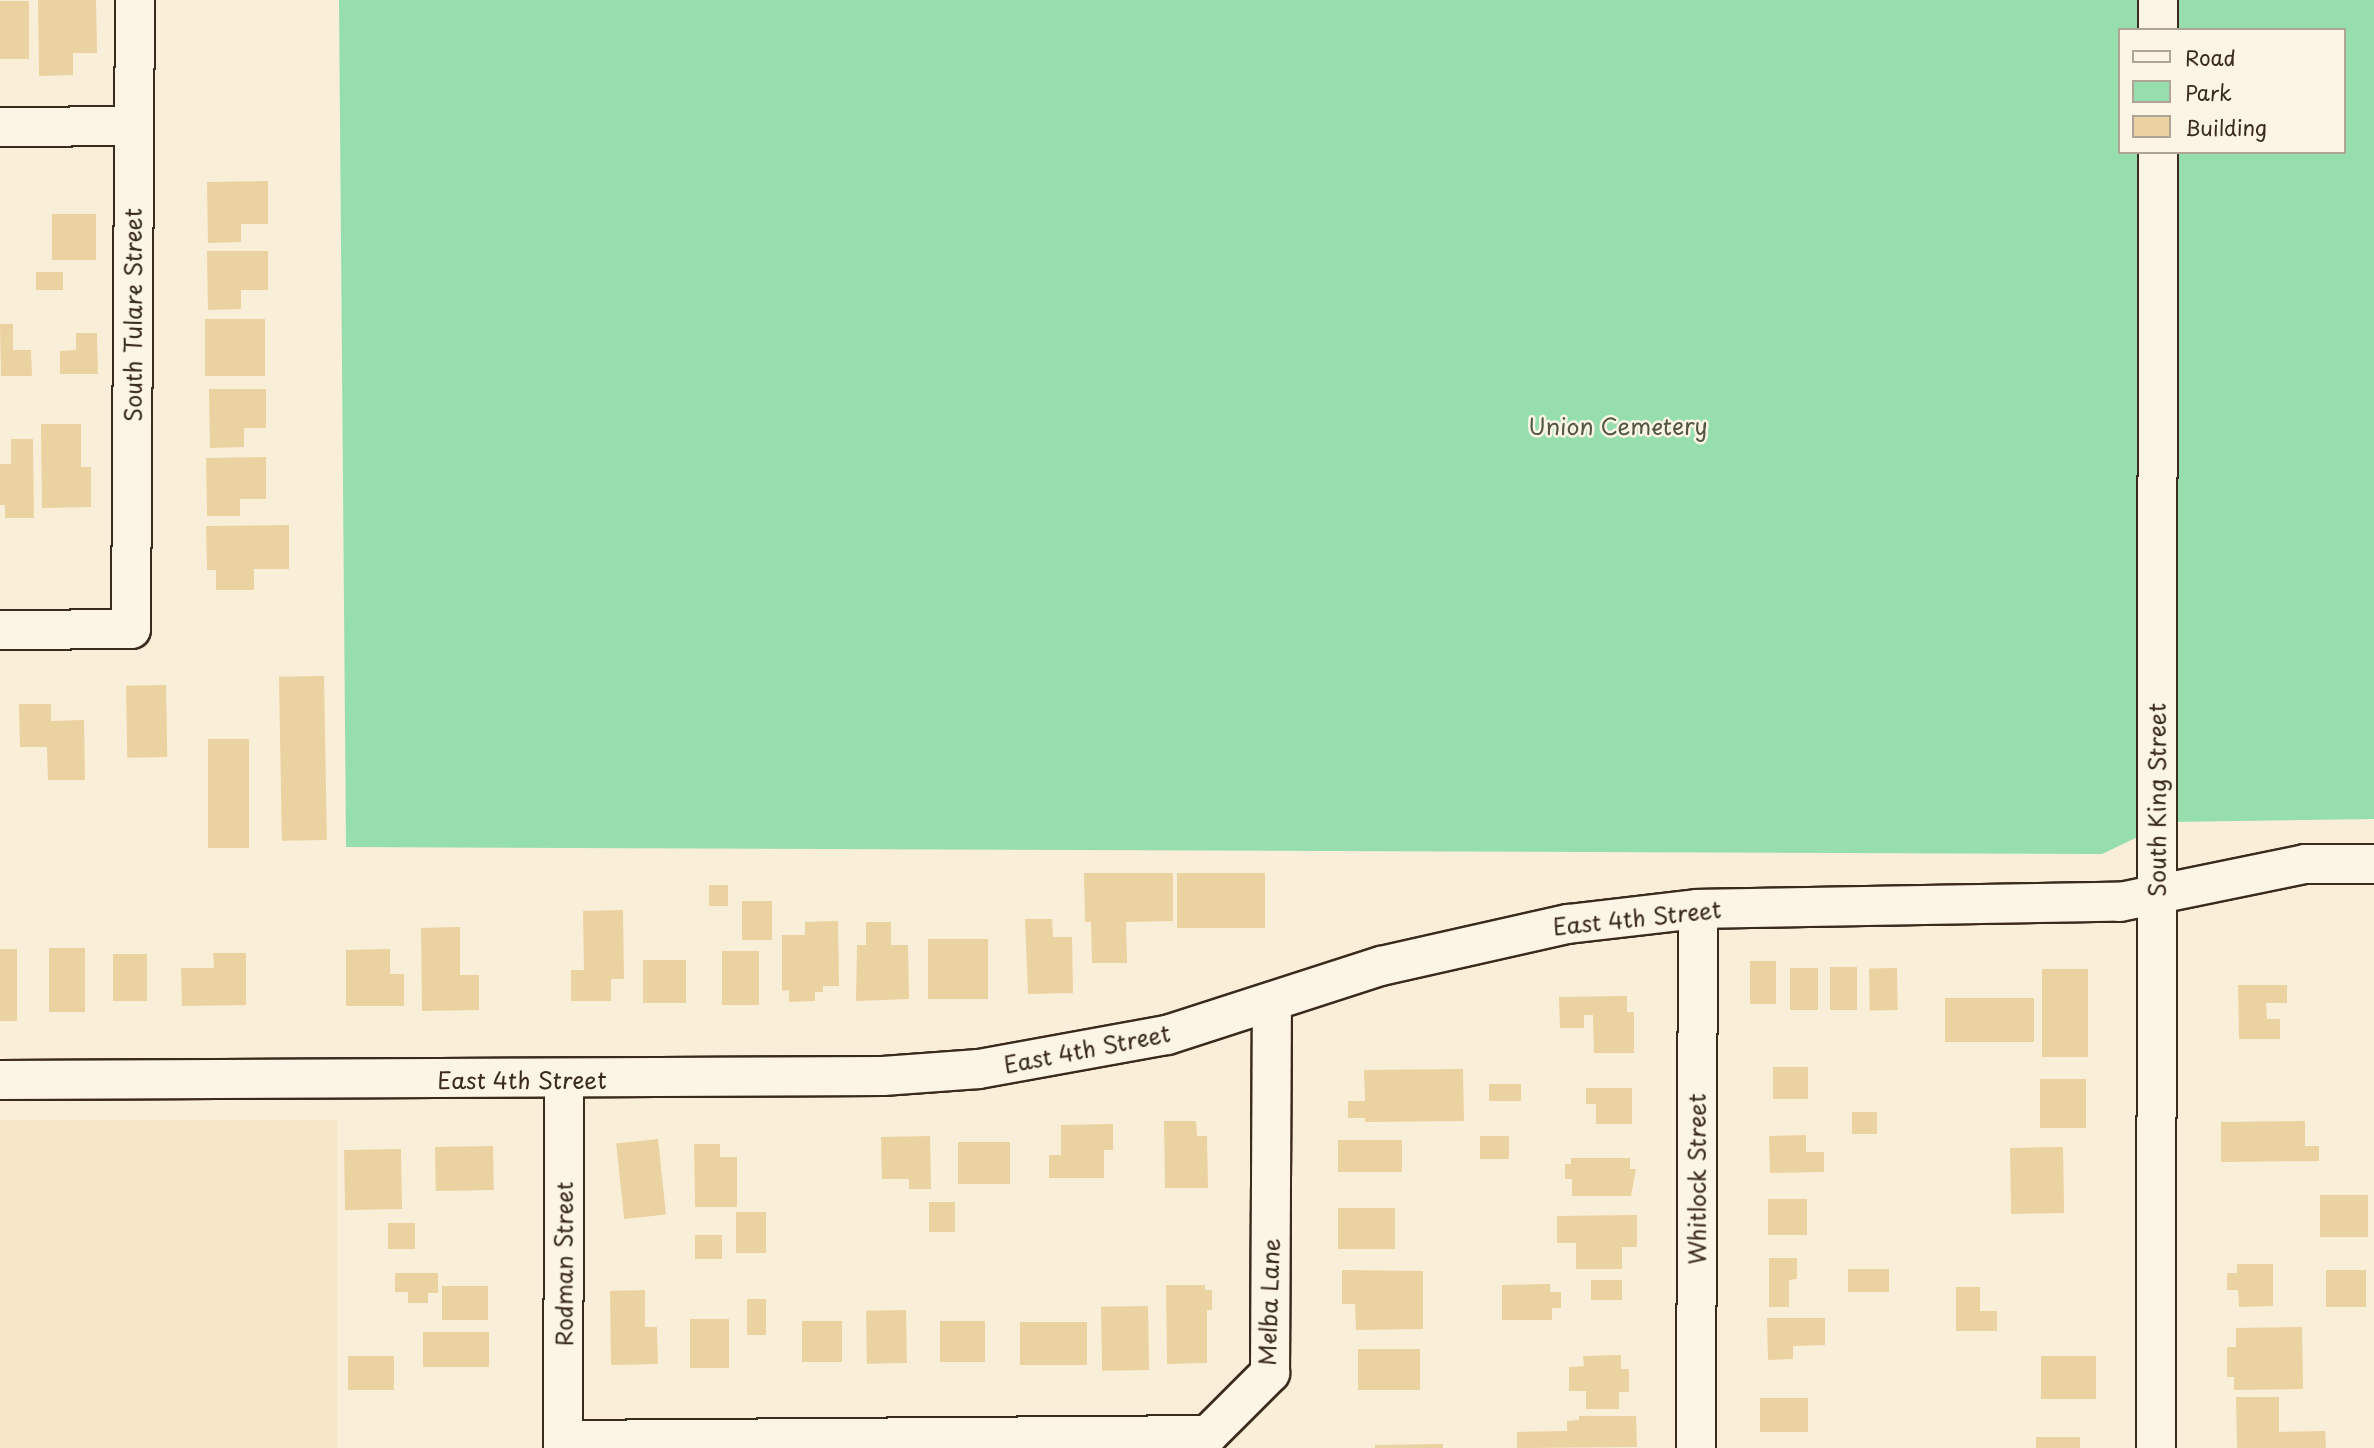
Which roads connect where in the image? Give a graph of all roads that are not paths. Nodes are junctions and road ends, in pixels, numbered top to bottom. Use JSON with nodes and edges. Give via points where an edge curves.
{"nodes":[{"id":1,"x":135,"y":0,"type":"edge"},
{"id":2,"x":2158,"y":0,"type":"edge"},
{"id":3,"x":2158,"y":28,"type":"edge"},
{"id":4,"x":133,"y":126,"type":"junction"},
{"id":5,"x":0,"y":127,"type":"edge"},
{"id":6,"x":2158,"y":154,"type":"edge"},
{"id":7,"x":0,"y":630,"type":"edge"},
{"id":8,"x":2374,"y":864,"type":"edge"},
{"id":9,"x":2157,"y":893,"type":"junction"},
{"id":10,"x":1699,"y":909,"type":"junction"},
{"id":11,"x":1272,"y":1004,"type":"junction"},
{"id":12,"x":564,"y":1079,"type":"junction"},
{"id":13,"x":0,"y":1080,"type":"edge"},
{"id":14,"x":563,"y":1444,"type":"edge"},
{"id":15,"x":1696,"y":1448,"type":"edge"},
{"id":16,"x":2156,"y":1448,"type":"edge"}],
"edges":[{"from":1,"to":4,"type":"street","name":"South Tulare Street"},
{"from":2,"to":3,"type":"street"},
{"from":4,"to":5,"type":"street"},
{"from":4,"to":7,"type":"street","name":"South Tulare Street","via":[[131,629]]},
{"from":6,"to":9,"type":"street","name":"South King Street"},
{"from":8,"to":9,"type":"street","name":"East 4th Street","via":[[2305,864]]},
{"from":9,"to":10,"type":"street","name":"East 4th Street","via":[[2120,902]]},
{"from":9,"to":16,"type":"street","name":"South King Street"},
{"from":10,"to":11,"type":"street","name":"East 4th Street","via":[[1568,924],[1474,942],[1381,966]]},
{"from":10,"to":15,"type":"street","name":"Whitlock Street"},
{"from":11,"to":12,"type":"street","name":"East 4th Street","via":[[1167,1035],[979,1069],[883,1076]]},
{"from":11,"to":14,"type":"street","name":"Melba Lane","via":[[1270,1373],[1208,1435]]},
{"from":12,"to":13,"type":"street","name":"East 4th Street"},
{"from":12,"to":14,"type":"street","name":"Rodman Street"}]}
